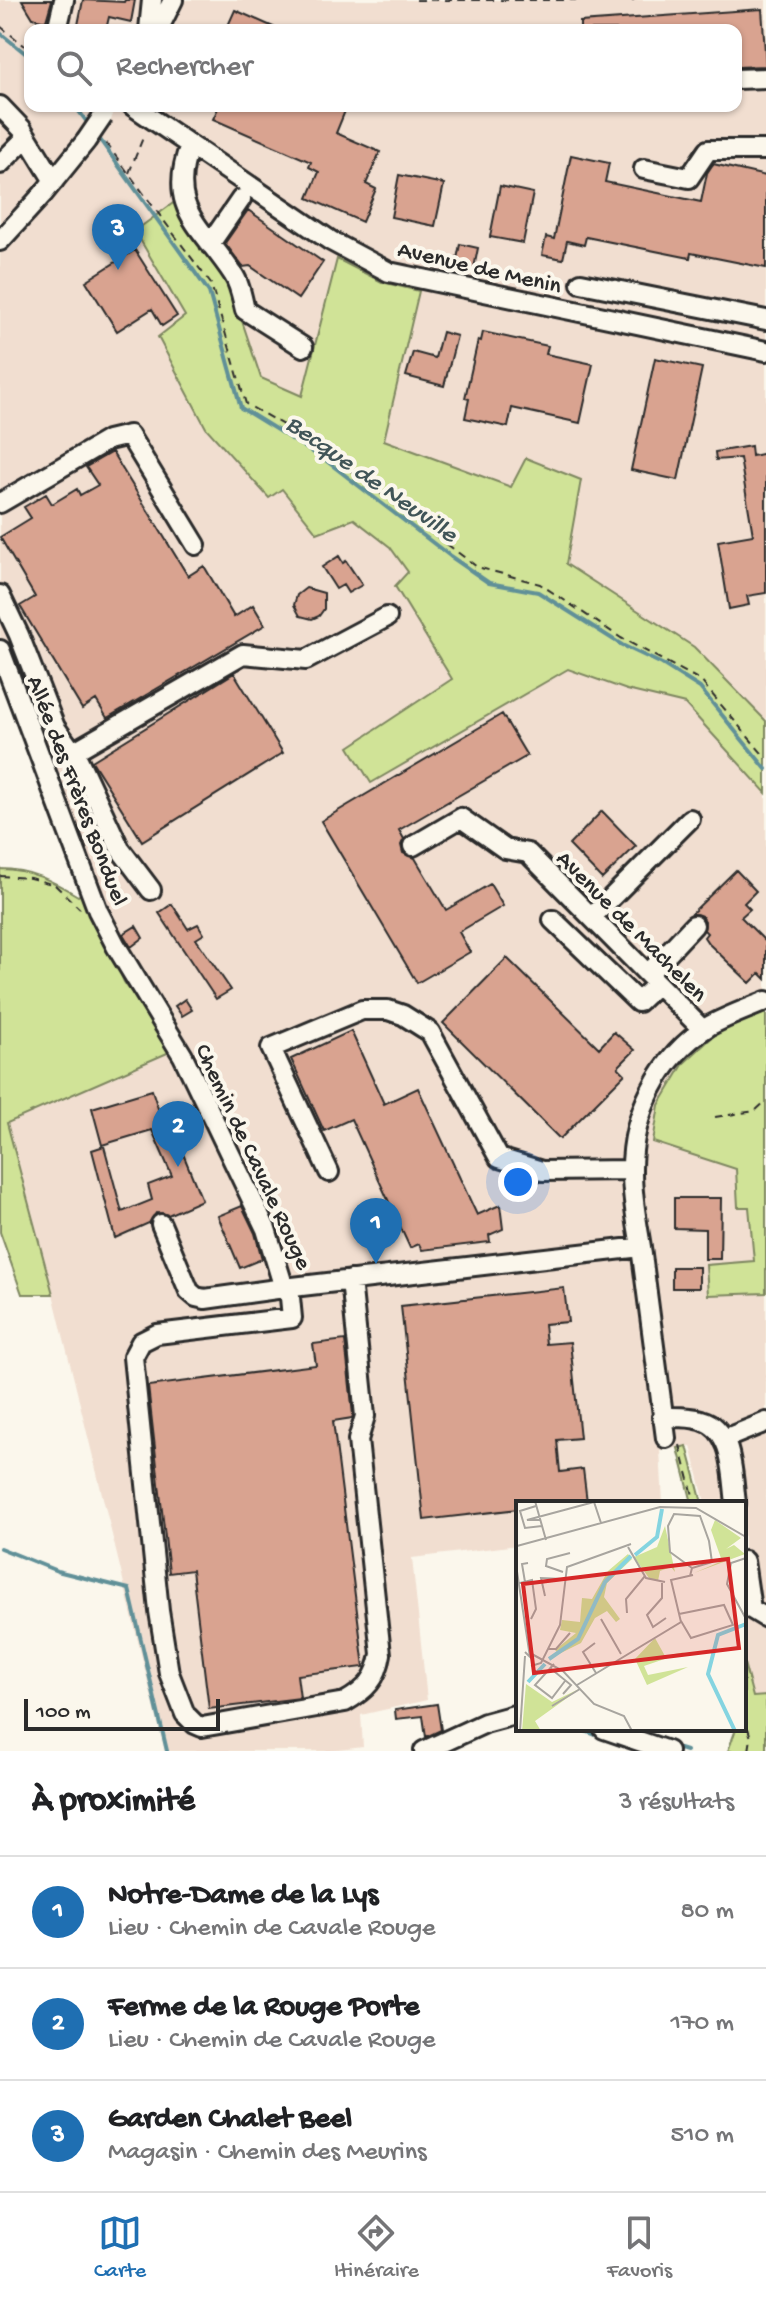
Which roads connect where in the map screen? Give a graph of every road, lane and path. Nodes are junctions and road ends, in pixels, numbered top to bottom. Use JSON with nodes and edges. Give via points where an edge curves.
{"nodes":[{"id":1,"x":64,"y":0,"type":"edge"},
{"id":2,"x":152,"y":0,"type":"edge"},
{"id":3,"x":173,"y":0,"type":"edge"},
{"id":4,"x":416,"y":0,"type":"edge"},
{"id":5,"x":640,"y":0,"type":"edge"},
{"id":6,"x":58,"y":24,"type":"edge"},
{"id":7,"x":150,"y":24,"type":"edge"},
{"id":8,"x":161,"y":24,"type":"edge"},
{"id":9,"x":0,"y":26,"type":"edge"},
{"id":10,"x":24,"y":45,"type":"edge"},
{"id":11,"x":766,"y":78,"type":"edge"},
{"id":12,"x":742,"y":79,"type":"edge"},
{"id":13,"x":0,"y":106,"type":"edge"},
{"id":14,"x":141,"y":112,"type":"edge"},
{"id":15,"x":100,"y":113,"type":"edge"},
{"id":16,"x":151,"y":119,"type":"junction"},
{"id":17,"x":27,"y":137,"type":"junction"},
{"id":18,"x":95,"y":140,"type":"junction"},
{"id":19,"x":190,"y":145,"type":"junction"},
{"id":20,"x":766,"y":150,"type":"edge"},
{"id":21,"x":0,"y":164,"type":"edge"},
{"id":22,"x":644,"y":169,"type":"dead end"},
{"id":23,"x":129,"y":173,"type":"junction"},
{"id":24,"x":54,"y":181,"type":"junction"},
{"id":25,"x":241,"y":199,"type":"dead end"},
{"id":26,"x":0,"y":241,"type":"edge"},
{"id":27,"x":210,"y":244,"type":"junction"},
{"id":28,"x":581,"y":283,"type":"dead end"},
{"id":29,"x":628,"y":292,"type":"junction"},
{"id":30,"x":766,"y":319,"type":"edge"},
{"id":31,"x":622,"y":321,"type":"junction"},
{"id":32,"x":303,"y":347,"type":"dead end"},
{"id":33,"x":763,"y":350,"type":"edge"},
{"id":34,"x":0,"y":503,"type":"edge"},
{"id":35,"x":196,"y":545,"type":"dead end"},
{"id":36,"x":0,"y":595,"type":"edge"},
{"id":37,"x":387,"y":617,"type":"dead end"},
{"id":38,"x":0,"y":650,"type":"edge"},
{"id":39,"x":73,"y":752,"type":"junction"},
{"id":40,"x":766,"y":758,"type":"edge"},
{"id":41,"x":690,"y":819,"type":"dead end"},
{"id":42,"x":413,"y":846,"type":"dead end"},
{"id":43,"x":0,"y":876,"type":"edge"},
{"id":44,"x":151,"y":890,"type":"dead end"},
{"id":45,"x":84,"y":912,"type":"dead end"},
{"id":46,"x":592,"y":917,"type":"junction"},
{"id":47,"x":553,"y":920,"type":"dead end"},
{"id":48,"x":694,"y":925,"type":"dead end"},
{"id":49,"x":116,"y":946,"type":"joint"},
{"id":50,"x":652,"y":979,"type":"junction"},
{"id":51,"x":766,"y":1001,"type":"edge"},
{"id":52,"x":703,"y":1030,"type":"junction"},
{"id":53,"x":766,"y":1101,"type":"edge"},
{"id":54,"x":715,"y":1117,"type":"dead end"},
{"id":55,"x":632,"y":1170,"type":"junction"},
{"id":56,"x":329,"y":1172,"type":"dead end"},
{"id":57,"x":161,"y":1224,"type":"dead end"},
{"id":58,"x":641,"y":1247,"type":"junction"},
{"id":59,"x":351,"y":1280,"type":"junction"},
{"id":60,"x":286,"y":1287,"type":"junction"},
{"id":61,"x":662,"y":1417,"type":"junction"},
{"id":62,"x":766,"y":1422,"type":"edge"},
{"id":63,"x":666,"y":1438,"type":"joint"},
{"id":64,"x":724,"y":1439,"type":"junction"},
{"id":65,"x":694,"y":1501,"type":"edge"},
{"id":66,"x":736,"y":1501,"type":"edge"},
{"id":67,"x":746,"y":1575,"type":"edge"},
{"id":68,"x":766,"y":1618,"type":"edge"},
{"id":69,"x":516,"y":1715,"type":"edge"},
{"id":70,"x":746,"y":1721,"type":"edge"},
{"id":71,"x":610,"y":1731,"type":"edge"},
{"id":72,"x":424,"y":1751,"type":"edge"},
{"id":73,"x":668,"y":1751,"type":"edge"},
{"id":74,"x":749,"y":1751,"type":"edge"}],
"edges":[{"from":1,"to":6,"type":"street"},
{"from":2,"to":7,"type":"street"},
{"from":3,"to":8,"type":"street"},
{"from":4,"to":5,"type":"path"},
{"from":9,"to":10,"type":"path"},
{"from":11,"to":12,"type":"street"},
{"from":13,"to":17,"type":"street"},
{"from":14,"to":16,"type":"street","name":"Avenue de Menin"},
{"from":15,"to":18,"type":"street","bridge":true},
{"from":16,"to":19,"type":"street","name":"Avenue de Menin"},
{"from":16,"to":23,"type":"path"},
{"from":17,"to":21,"type":"street"},
{"from":17,"to":24,"type":"street"},
{"from":18,"to":23,"type":"path"},
{"from":18,"to":24,"type":"street"},
{"from":19,"to":27,"type":"street","via":[[180,186],[185,208]]},
{"from":19,"to":31,"type":"street","name":"Avenue de Menin","via":[[377,267]]},
{"from":20,"to":22,"type":"street","via":[[708,150],[689,178]]},
{"from":23,"to":40,"type":"path","via":[[211,284],[246,404],[313,442],[477,567],[540,584],[621,638],[700,680]]},
{"from":24,"to":26,"type":"street"},
{"from":25,"to":27,"type":"street"},
{"from":27,"to":32,"type":"street","via":[[235,276],[245,310]]},
{"from":28,"to":29,"type":"street"},
{"from":29,"to":30,"type":"street"},
{"from":29,"to":31,"type":"street"},
{"from":30,"to":33,"type":"street"},
{"from":31,"to":33,"type":"street","name":"Avenue de Menin"},
{"from":34,"to":35,"type":"street","via":[[108,440],[129,435]]},
{"from":36,"to":39,"type":"street","via":[[55,727]]},
{"from":37,"to":39,"type":"street","via":[[306,660],[243,654]]},
{"from":38,"to":49,"type":"street","name":"Allée des Frères Bonduel"},
{"from":39,"to":44,"type":"street","via":[[120,849]]},
{"from":41,"to":46,"type":"street"},
{"from":42,"to":46,"type":"street","name":"Avenue de Machelen","via":[[461,818],[505,849],[528,853]]},
{"from":43,"to":45,"type":"path","via":[[55,885]]},
{"from":46,"to":50,"type":"street","name":"Avenue de Machelen"},
{"from":47,"to":50,"type":"street","via":[[638,1002]]},
{"from":48,"to":50,"type":"street"},
{"from":49,"to":60,"type":"street","name":"Chemin de Cavale Rouge","via":[[183,1056],[266,1229]]},
{"from":50,"to":52,"type":"street","name":"Avenue de Machelen"},
{"from":51,"to":52,"type":"street"},
{"from":52,"to":55,"type":"street","via":[[672,1058],[653,1087],[635,1133]]},
{"from":53,"to":54,"type":"path","via":[[755,1111]]},
{"from":55,"to":56,"type":"street","via":[[542,1171],[499,1158],[430,1032],[403,1015],[373,1009],[271,1048]]},
{"from":55,"to":58,"type":"street"},
{"from":57,"to":60,"type":"street","via":[[196,1297]]},
{"from":58,"to":59,"type":"street","name":"Chemin de Cavale Rouge"},
{"from":58,"to":61,"type":"street"},
{"from":59,"to":60,"type":"street","name":"Chemin de Cavale Rouge"},
{"from":59,"to":60,"type":"street","via":[[365,1416],[358,1440],[381,1654],[378,1672],[360,1694],[345,1702],[202,1727],[185,1714],[169,1673],[133,1357],[141,1342],[157,1334],[292,1318]]},
{"from":61,"to":63,"type":"street"},
{"from":61,"to":64,"type":"street","via":[[702,1420]]},
{"from":62,"to":64,"type":"street"},
{"from":63,"to":65,"type":"path","via":[[678,1437]]},
{"from":64,"to":66,"type":"street"},
{"from":67,"to":68,"type":"street","via":[[751,1609]]},
{"from":69,"to":72,"type":"street"},
{"from":70,"to":74,"type":"path"},
{"from":71,"to":73,"type":"street"}]}
